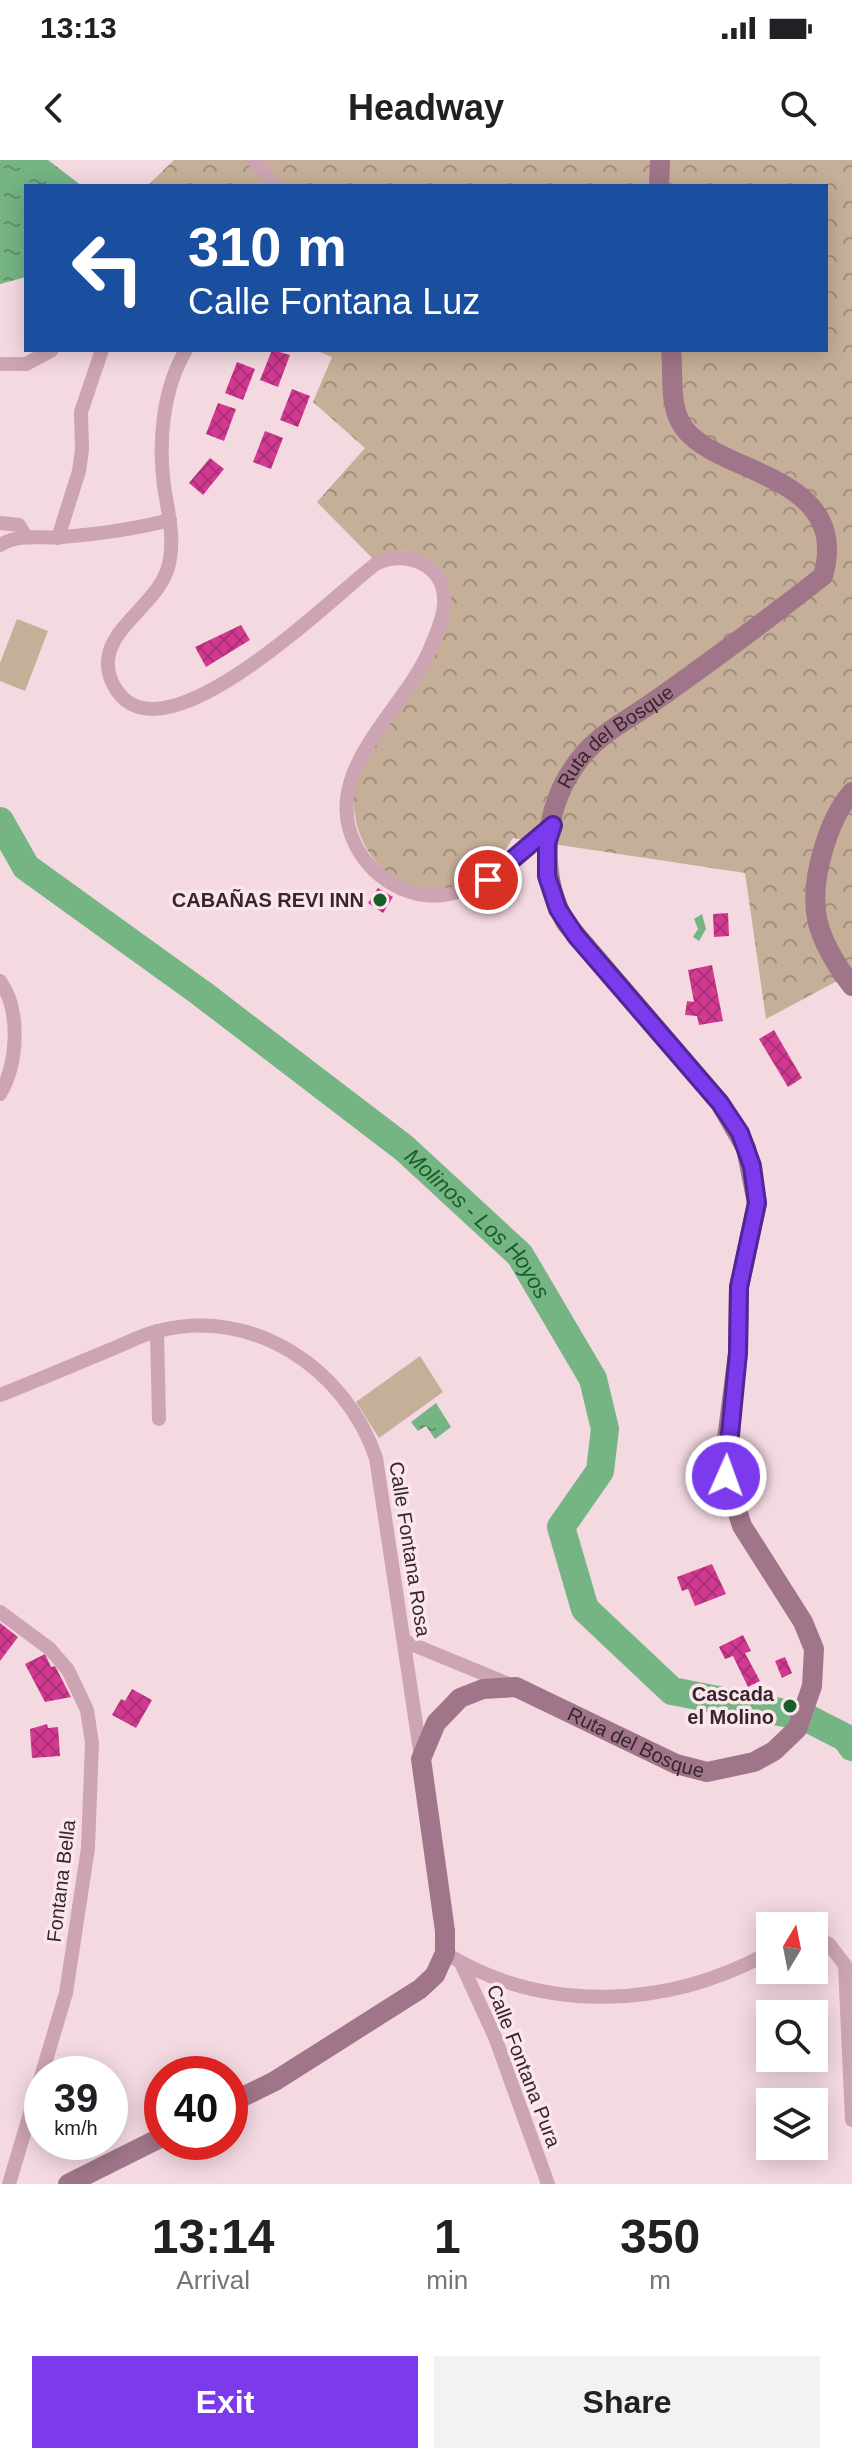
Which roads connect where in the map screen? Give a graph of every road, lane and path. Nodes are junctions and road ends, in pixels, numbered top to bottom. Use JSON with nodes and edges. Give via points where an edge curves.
{"nodes":[{"id":1,"x":254,"y":160,"type":"edge"},
{"id":2,"x":660,"y":160,"type":"edge"},
{"id":3,"x":273,"y":184,"type":"edge"},
{"id":4,"x":659,"y":184,"type":"edge"},
{"id":5,"x":48,"y":352,"type":"edge"},
{"id":6,"x":101,"y":352,"type":"edge"},
{"id":7,"x":185,"y":352,"type":"edge"},
{"id":8,"x":671,"y":352,"type":"edge"},
{"id":9,"x":0,"y":364,"type":"edge"},
{"id":10,"x":170,"y":520,"type":"junction"},
{"id":11,"x":0,"y":523,"type":"edge"},
{"id":12,"x":26,"y":537,"type":"junction"},
{"id":13,"x":58,"y":538,"type":"junction"},
{"id":14,"x":0,"y":545,"type":"edge"},
{"id":15,"x":852,"y":792,"type":"edge"},
{"id":16,"x":553,"y":825,"type":"junction"},
{"id":17,"x":0,"y":981,"type":"edge"},
{"id":18,"x":852,"y":986,"type":"edge"},
{"id":19,"x":0,"y":1094,"type":"edge"},
{"id":20,"x":157,"y":1331,"type":"junction"},
{"id":21,"x":0,"y":1395,"type":"edge"},
{"id":22,"x":159,"y":1419,"type":"dead end"},
{"id":23,"x":0,"y":1612,"type":"edge"},
{"id":24,"x":404,"y":1641,"type":"junction"},
{"id":25,"x":516,"y":1687,"type":"junction"},
{"id":26,"x":421,"y":1759,"type":"junction"},
{"id":27,"x":828,"y":1944,"type":"edge"},
{"id":28,"x":453,"y":1958,"type":"junction"},
{"id":29,"x":756,"y":1960,"type":"edge"},
{"id":30,"x":248,"y":2094,"type":"edge"},
{"id":31,"x":852,"y":2120,"type":"edge"},
{"id":32,"x":144,"y":2146,"type":"edge"},
{"id":33,"x":9,"y":2184,"type":"edge"},
{"id":34,"x":68,"y":2184,"type":"edge"},
{"id":35,"x":548,"y":2184,"type":"edge"}],
"edges":[{"from":1,"to":3,"type":"street"},
{"from":2,"to":4,"type":"street"},
{"from":5,"to":9,"type":"street","via":[[26,364]]},
{"from":6,"to":13,"type":"street","via":[[81,412],[79,471]]},
{"from":7,"to":10,"type":"street","via":[[173,374],[164,413]]},
{"from":8,"to":16,"type":"street","name":"Ruta del Bosque","via":[[673,397],[684,427],[706,446],[818,496],[834,523],[834,556],[823,576],[597,741],[566,781]]},
{"from":10,"to":13,"type":"street"},
{"from":10,"to":16,"type":"street","via":[[169,563],[160,589],[116,637],[108,656],[114,687],[128,702],[158,710],[205,692],[260,661],[377,563],[413,558],[441,583],[444,611],[428,654],[351,778],[347,818],[355,844],[392,884],[419,894],[448,895],[488,880]]},
{"from":11,"to":12,"type":"street","via":[[19,525]]},
{"from":12,"to":13,"type":"street"},
{"from":12,"to":14,"type":"street"},
{"from":15,"to":18,"type":"street","via":[[828,833],[813,900],[827,951]]},
{"from":16,"to":25,"type":"street","name":"Ruta del Bosque","via":[[547,876],[558,909],[720,1103],[740,1133],[752,1166],[757,1203],[739,1287],[726,1476],[742,1526],[803,1622],[814,1649],[812,1686],[797,1729],[754,1762],[707,1772],[676,1764]]},
{"from":17,"to":19,"type":"street","via":[[14,1007],[11,1069]]},
{"from":20,"to":21,"type":"street","name":"Calle Fontana Rosa"},
{"from":20,"to":22,"type":"street"},
{"from":20,"to":24,"type":"street","name":"Calle Fontana Rosa","via":[[207,1324],[237,1328],[300,1356],[339,1389],[361,1420],[376,1458]]},
{"from":23,"to":33,"type":"street","name":"Fontana Bella","via":[[50,1649],[68,1670],[87,1710],[92,1743],[88,1848],[66,1993]]},
{"from":24,"to":25,"type":"street"},
{"from":24,"to":26,"type":"street","name":"Calle Fontana Rosa"},
{"from":25,"to":26,"type":"street","via":[[483,1689],[460,1698],[436,1723]]},
{"from":26,"to":28,"type":"street"},
{"from":27,"to":31,"type":"street","via":[[845,1965]]},
{"from":28,"to":29,"type":"street","via":[[519,1988],[609,1997],[690,1986]]},
{"from":28,"to":30,"type":"street","via":[[405,2000]]},
{"from":28,"to":35,"type":"street","name":"Calle Fontana Pura","via":[[495,2037]]},
{"from":32,"to":34,"type":"street"}]}
